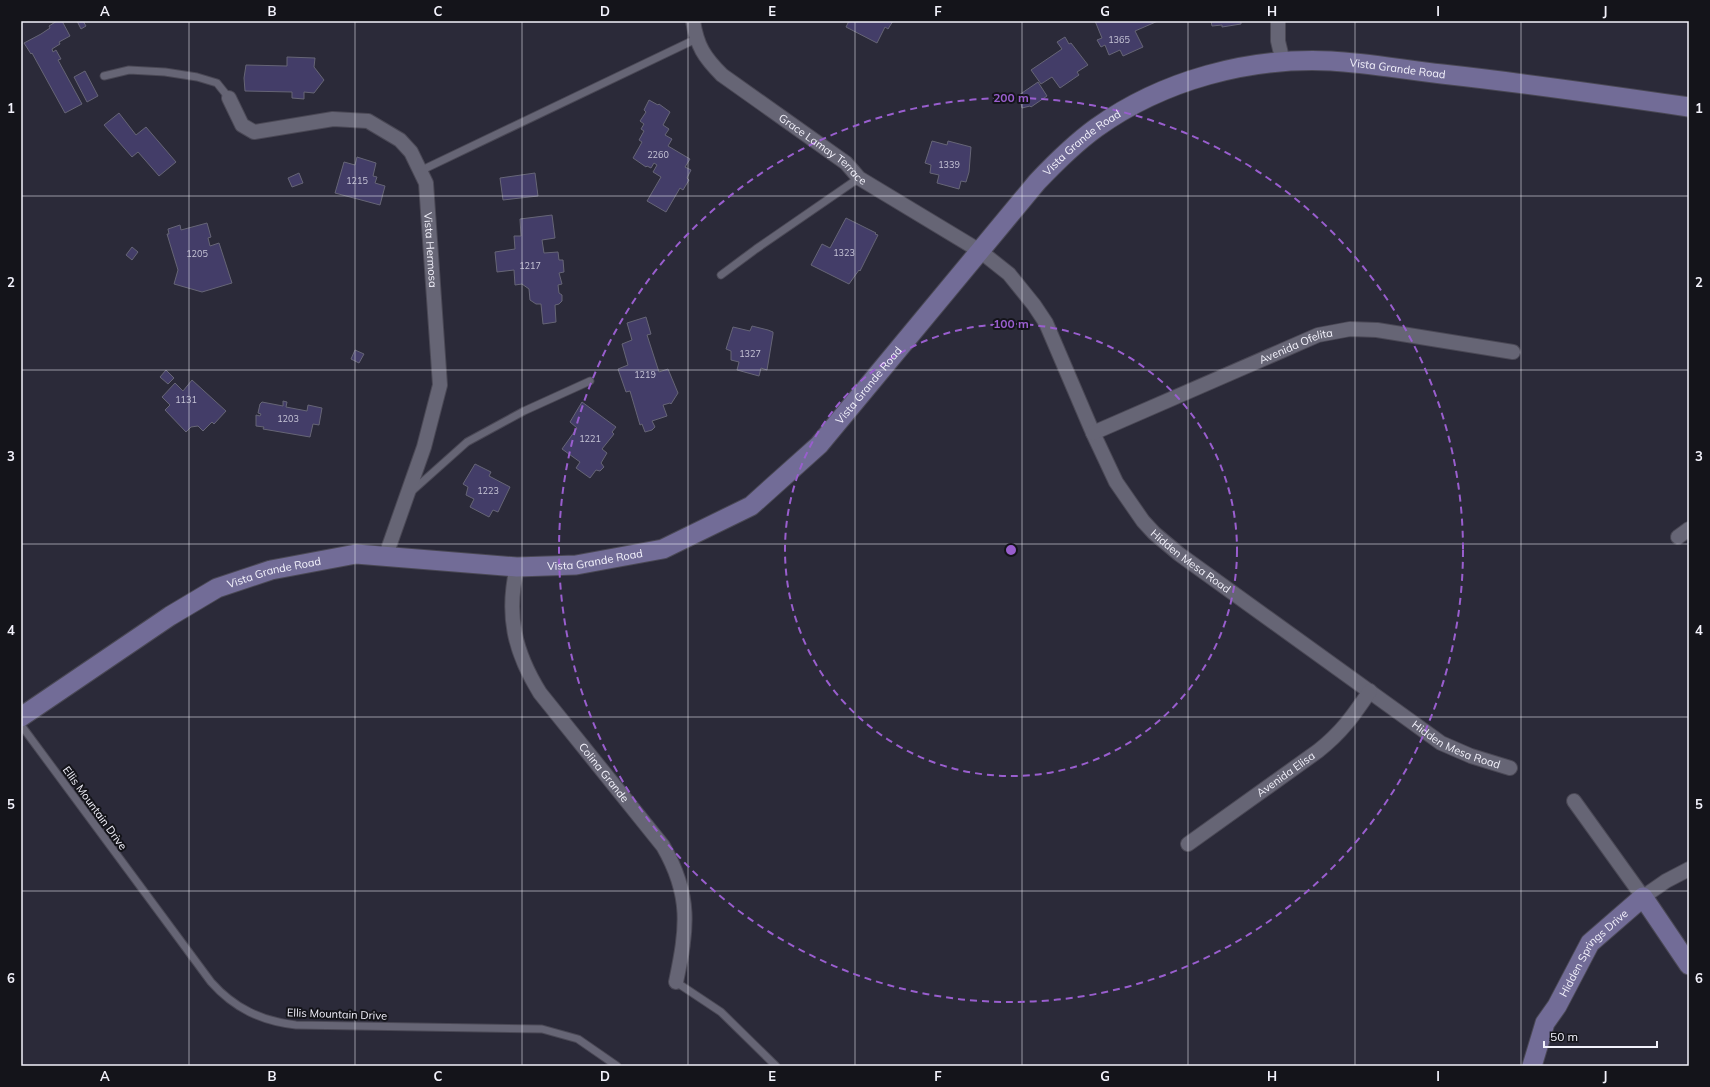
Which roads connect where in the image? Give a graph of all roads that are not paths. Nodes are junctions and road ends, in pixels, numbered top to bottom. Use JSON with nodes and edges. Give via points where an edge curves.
{"nodes":[{"id":1,"x":694,"y":21,"type":"edge"},
{"id":2,"x":1278,"y":21,"type":"edge"},
{"id":3,"x":696,"y":39,"type":"junction"},
{"id":4,"x":1283,"y":62,"type":"junction"},
{"id":5,"x":104,"y":76,"type":"dead end"},
{"id":6,"x":229,"y":98,"type":"joint"},
{"id":7,"x":1689,"y":107,"type":"edge"},
{"id":8,"x":420,"y":171,"type":"junction"},
{"id":9,"x":859,"y":178,"type":"junction"},
{"id":10,"x":980,"y":251,"type":"junction"},
{"id":11,"x":721,"y":275,"type":"dead end"},
{"id":12,"x":1513,"y":352,"type":"dead end"},
{"id":13,"x":590,"y":381,"type":"dead end"},
{"id":14,"x":1093,"y":434,"type":"junction"},
{"id":15,"x":408,"y":494,"type":"junction"},
{"id":16,"x":386,"y":556,"type":"junction"},
{"id":17,"x":517,"y":566,"type":"junction"},
{"id":18,"x":1370,"y":691,"type":"junction"},
{"id":19,"x":21,"y":716,"type":"edge"},
{"id":20,"x":21,"y":725,"type":"edge"},
{"id":21,"x":1510,"y":768,"type":"dead end"},
{"id":22,"x":1574,"y":801,"type":"dead end"},
{"id":23,"x":1188,"y":844,"type":"dead end"},
{"id":24,"x":1689,"y":869,"type":"edge"},
{"id":25,"x":1643,"y":897,"type":"junction"},
{"id":26,"x":1689,"y":965,"type":"edge"},
{"id":27,"x":676,"y":982,"type":"joint"},
{"id":28,"x":617,"y":1066,"type":"edge"},
{"id":29,"x":776,"y":1066,"type":"edge"},
{"id":30,"x":1532,"y":1066,"type":"edge"}],
"edges":[{"from":1,"to":3,"type":"street","name":"Grace Lamay Terrace"},
{"from":2,"to":4,"type":"street","via":[[1278,41]]},
{"from":3,"to":8,"type":"lane"},
{"from":3,"to":9,"type":"street","name":"Grace Lamay Terrace","via":[[707,59],[722,75],[846,163]]},
{"from":4,"to":7,"type":"street","name":"Vista Grande Road","via":[[1339,62]]},
{"from":4,"to":10,"type":"street","name":"Vista Grande Road","via":[[1240,68],[1180,84],[1140,100],[1095,129],[1054,164]]},
{"from":5,"to":6,"type":"lane","via":[[129,70],[197,77],[217,82]]},
{"from":6,"to":8,"type":"street","name":"Vista Hermosa","via":[[242,125],[254,132],[332,119],[368,121],[400,140],[411,152]]},
{"from":8,"to":15,"type":"street","name":"Vista Hermosa","via":[[426,183],[440,385],[424,447]]},
{"from":9,"to":10,"type":"street","name":"Grace Lamay Terrace"},
{"from":9,"to":11,"type":"lane"},
{"from":10,"to":14,"type":"street","name":"Hidden Mesa Road","via":[[1009,274],[1042,317]]},
{"from":10,"to":17,"type":"street","name":"Vista Grande Road","via":[[819,445],[751,506],[663,549],[576,565]]},
{"from":12,"to":14,"type":"street","name":"Avenida Ofelita","via":[[1377,330],[1336,331],[1318,335]]},
{"from":13,"to":15,"type":"lane","via":[[524,411],[467,442]]},
{"from":14,"to":18,"type":"street","name":"Hidden Mesa Road","via":[[1124,496],[1154,533],[1179,554]]},
{"from":15,"to":16,"type":"street","name":"Vista Hermosa"},
{"from":16,"to":17,"type":"street","name":"Vista Grande Road"},
{"from":16,"to":19,"type":"street","name":"Vista Grande Road","via":[[356,554],[286,567],[217,588],[170,616]]},
{"from":17,"to":27,"type":"street","name":"Colina Grande","via":[[512,596],[512,626],[520,655],[530,677],[540,693],[663,846],[676,870],[683,898],[685,928]]},
{"from":18,"to":21,"type":"street","name":"Hidden Mesa Road","via":[[1441,743],[1471,756]]},
{"from":18,"to":23,"type":"street","name":"Avenida Elisa","via":[[1336,737]]},
{"from":20,"to":28,"type":"lane","name":"Ellis Mountain Drive","via":[[211,982],[240,1008],[267,1020],[296,1025],[542,1029],[578,1039]]},
{"from":22,"to":25,"type":"street"},
{"from":24,"to":25,"type":"street","name":"Hidden Springs Drive"},
{"from":25,"to":26,"type":"street"},
{"from":25,"to":30,"type":"street","name":"Hidden Springs Drive","via":[[1590,943],[1557,1006],[1545,1022]]},
{"from":27,"to":29,"type":"lane","via":[[721,1012]]}]}
